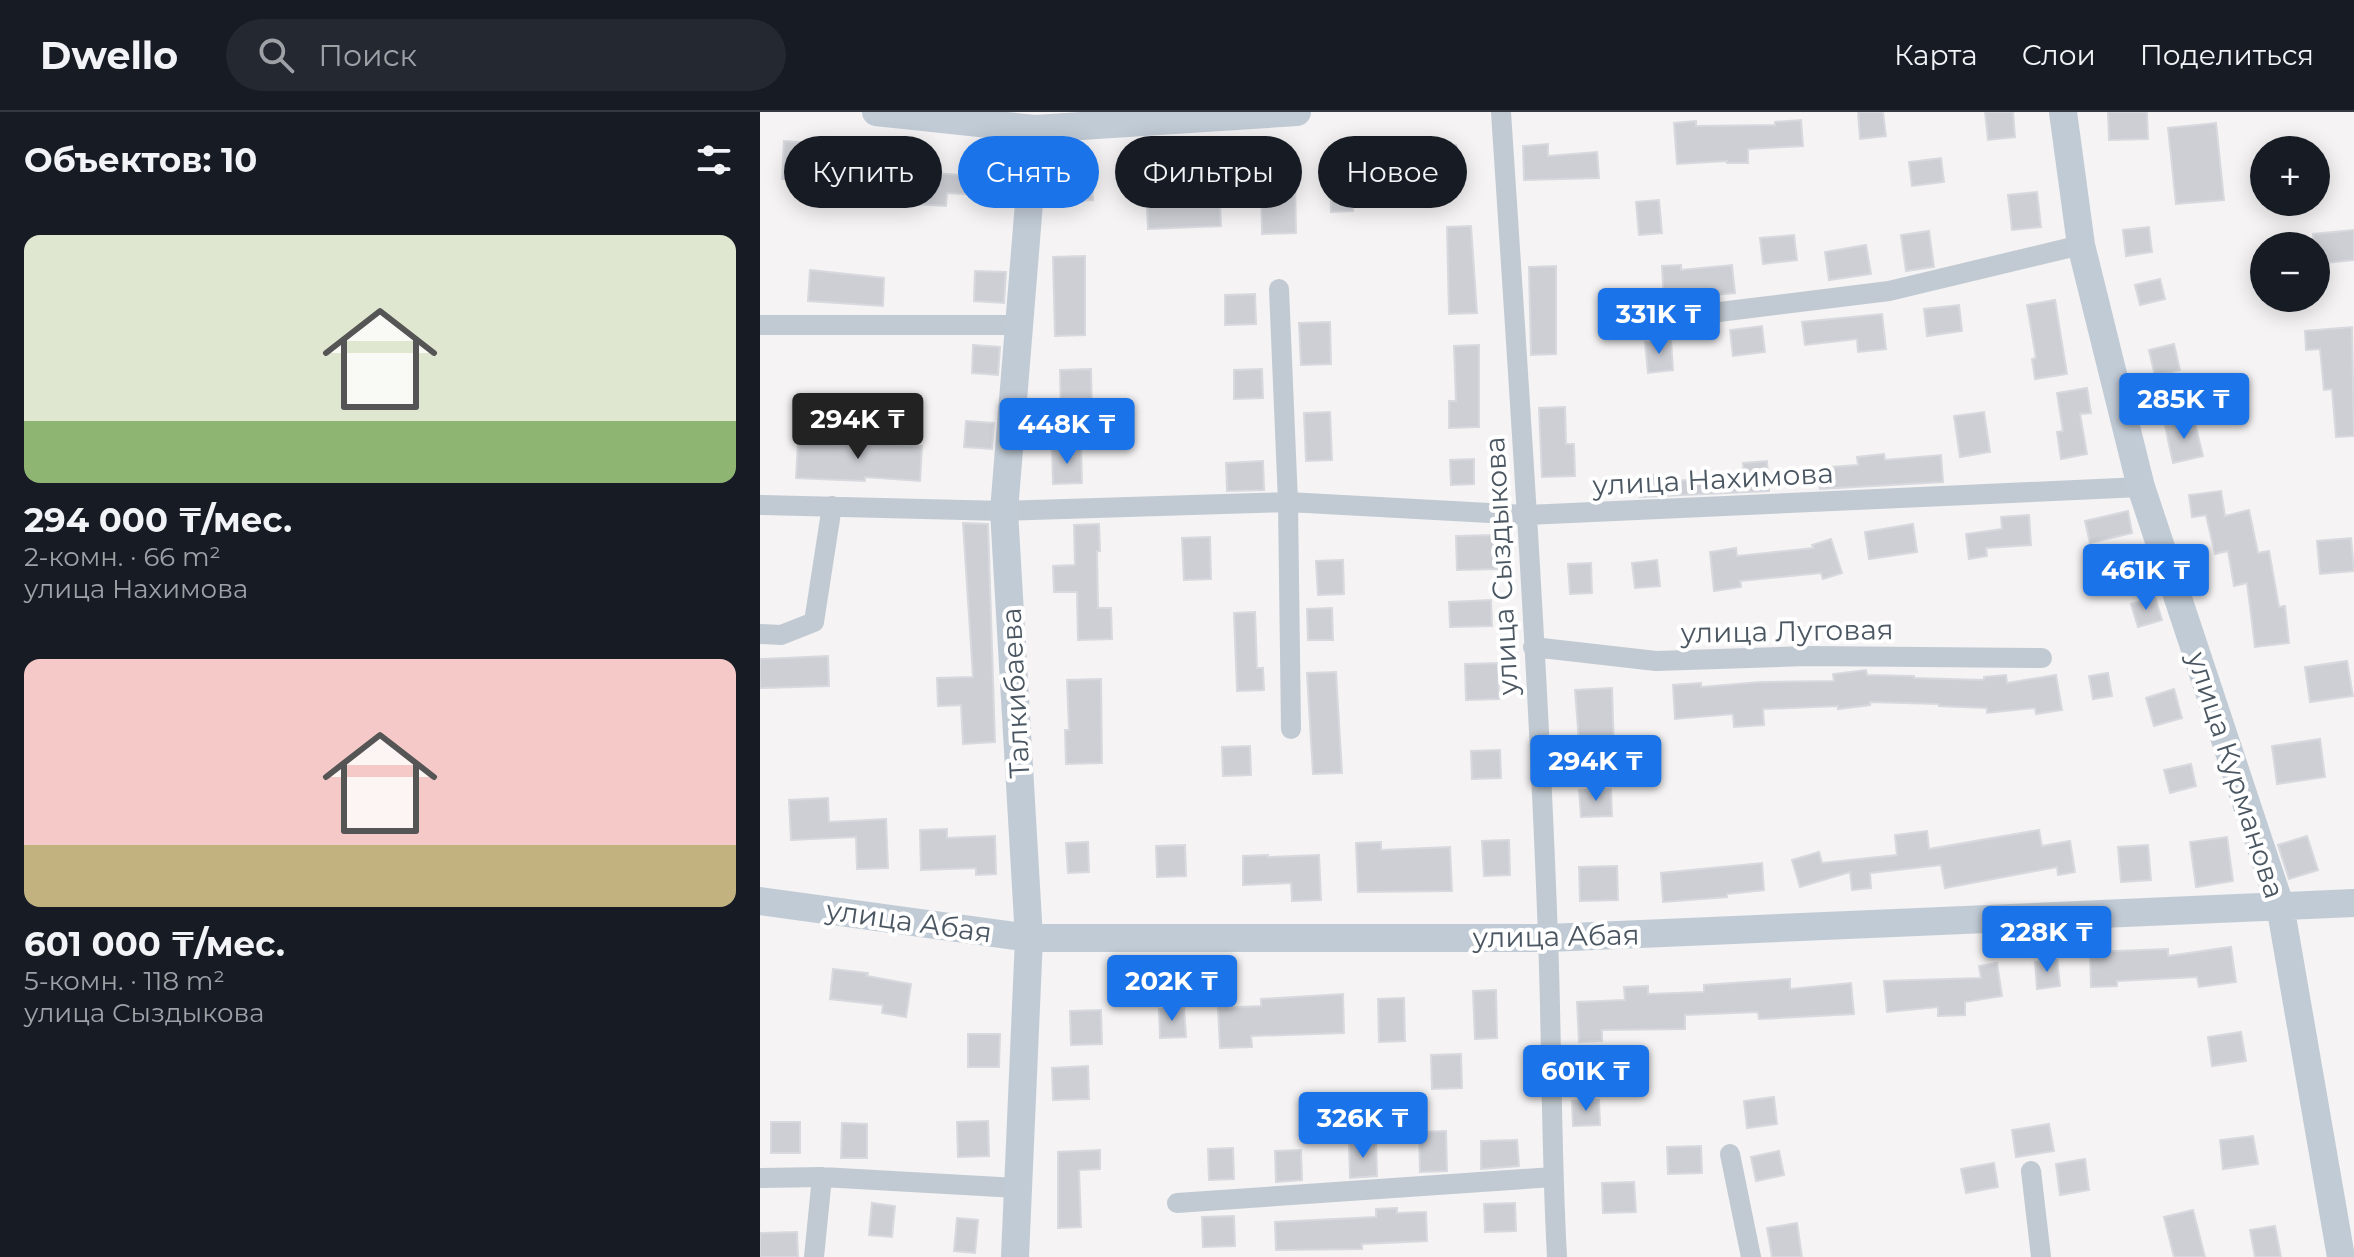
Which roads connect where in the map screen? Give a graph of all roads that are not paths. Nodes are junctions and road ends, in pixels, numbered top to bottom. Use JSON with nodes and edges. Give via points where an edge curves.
{"nodes":[{"id":1,"x":876,"y":112,"type":"edge"},
{"id":2,"x":1297,"y":112,"type":"edge"},
{"id":3,"x":1501,"y":112,"type":"edge"},
{"id":4,"x":2063,"y":112,"type":"edge"},
{"id":5,"x":1035,"y":121,"type":"edge"},
{"id":6,"x":2081,"y":245,"type":"junction"},
{"id":7,"x":1279,"y":289,"type":"dead end"},
{"id":8,"x":1695,"y":315,"type":"dead end"},
{"id":9,"x":760,"y":325,"type":"edge"},
{"id":10,"x":1019,"y":325,"type":"junction"},
{"id":11,"x":2141,"y":487,"type":"junction"},
{"id":12,"x":1288,"y":502,"type":"junction"},
{"id":13,"x":760,"y":505,"type":"edge"},
{"id":14,"x":832,"y":506,"type":"junction"},
{"id":15,"x":1004,"y":511,"type":"junction"},
{"id":16,"x":1527,"y":515,"type":"junction"},
{"id":17,"x":760,"y":634,"type":"edge"},
{"id":18,"x":1533,"y":647,"type":"junction"},
{"id":19,"x":2042,"y":658,"type":"dead end"},
{"id":20,"x":1291,"y":729,"type":"dead end"},
{"id":21,"x":760,"y":901,"type":"edge"},
{"id":22,"x":2354,"y":903,"type":"edge"},
{"id":23,"x":2280,"y":905,"type":"junction"},
{"id":24,"x":1029,"y":938,"type":"junction"},
{"id":25,"x":1548,"y":938,"type":"junction"},
{"id":26,"x":1730,"y":1154,"type":"dead end"},
{"id":27,"x":2031,"y":1171,"type":"dead end"},
{"id":28,"x":822,"y":1177,"type":"junction"},
{"id":29,"x":1553,"y":1177,"type":"junction"},
{"id":30,"x":760,"y":1178,"type":"edge"},
{"id":31,"x":1017,"y":1188,"type":"junction"},
{"id":32,"x":1177,"y":1203,"type":"dead end"},
{"id":33,"x":814,"y":1257,"type":"edge"},
{"id":34,"x":1015,"y":1257,"type":"edge"},
{"id":35,"x":1557,"y":1257,"type":"edge"},
{"id":36,"x":1751,"y":1257,"type":"edge"},
{"id":37,"x":2041,"y":1257,"type":"edge"},
{"id":38,"x":2341,"y":1257,"type":"edge"}],
"edges":[{"from":1,"to":5,"type":"street"},
{"from":2,"to":5,"type":"street"},
{"from":3,"to":16,"type":"street","name":"улица Сыздыкова"},
{"from":4,"to":6,"type":"street","name":"улица Курманова"},
{"from":5,"to":10,"type":"street","name":"Талкибаева"},
{"from":6,"to":8,"type":"street","via":[[1889,291]]},
{"from":6,"to":11,"type":"street","name":"улица Курманова"},
{"from":7,"to":12,"type":"street"},
{"from":9,"to":10,"type":"street"},
{"from":10,"to":15,"type":"street","name":"Талкибаева"},
{"from":11,"to":16,"type":"street","name":"улица Нахимова"},
{"from":11,"to":23,"type":"street","name":"улица Курманова"},
{"from":12,"to":15,"type":"street","name":"улица Нахимова"},
{"from":12,"to":16,"type":"street","name":"улица Нахимова"},
{"from":12,"to":20,"type":"street"},
{"from":13,"to":14,"type":"street","name":"улица Нахимова"},
{"from":14,"to":15,"type":"street","name":"улица Нахимова"},
{"from":14,"to":17,"type":"street","via":[[814,622],[781,635]]},
{"from":15,"to":24,"type":"street","name":"Талкибаева"},
{"from":16,"to":18,"type":"street","name":"улица Сыздыкова"},
{"from":18,"to":19,"type":"street","name":"улица Луговая","via":[[1656,661]]},
{"from":18,"to":25,"type":"street","name":"улица Сыздыкова"},
{"from":21,"to":24,"type":"street","name":"улица Абая"},
{"from":22,"to":23,"type":"street","name":"улица Абая"},
{"from":23,"to":25,"type":"street","name":"улица Абая"},
{"from":23,"to":38,"type":"street","name":"улица Курманова"},
{"from":24,"to":25,"type":"street","name":"улица Абая"},
{"from":24,"to":31,"type":"street","name":"Талкибаева"},
{"from":25,"to":29,"type":"street","name":"улица Сыздыкова"},
{"from":26,"to":36,"type":"street"},
{"from":27,"to":37,"type":"street"},
{"from":28,"to":30,"type":"street"},
{"from":28,"to":31,"type":"street"},
{"from":28,"to":33,"type":"street"},
{"from":29,"to":32,"type":"street"},
{"from":29,"to":35,"type":"street","name":"улица Сыздыкова"},
{"from":31,"to":34,"type":"street","name":"Талкибаева"}]}
